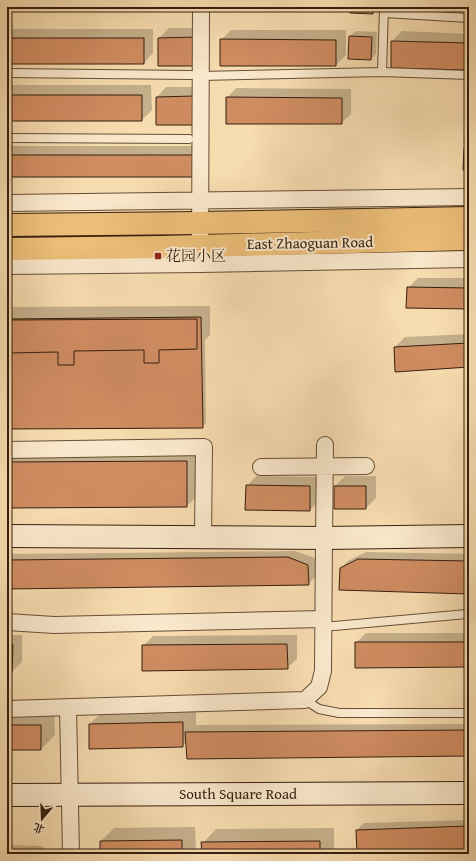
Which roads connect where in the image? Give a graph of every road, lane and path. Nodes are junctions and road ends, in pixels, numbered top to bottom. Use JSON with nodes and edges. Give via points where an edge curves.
{"nodes":[{"id":1,"x":201,"y":7,"type":"edge"},
{"id":2,"x":384,"y":10,"type":"edge"},
{"id":3,"x":469,"y":18,"type":"edge"},
{"id":4,"x":382,"y":72,"type":"junction"},
{"id":5,"x":7,"y":73,"type":"edge"},
{"id":6,"x":196,"y":75,"type":"junction"},
{"id":7,"x":469,"y":75,"type":"edge"},
{"id":8,"x":7,"y":138,"type":"edge"},
{"id":9,"x":189,"y":139,"type":"dead end"},
{"id":10,"x":469,"y":197,"type":"edge"},
{"id":11,"x":200,"y":200,"type":"junction"},
{"id":12,"x":7,"y":203,"type":"edge"},
{"id":13,"x":469,"y":218,"type":"edge"},
{"id":14,"x":200,"y":223,"type":"junction"},
{"id":15,"x":7,"y":224,"type":"edge"},
{"id":16,"x":469,"y":239,"type":"edge"},
{"id":17,"x":7,"y":249,"type":"edge"},
{"id":18,"x":200,"y":255,"type":"junction"},
{"id":19,"x":469,"y":259,"type":"edge"},
{"id":20,"x":7,"y":266,"type":"edge"},
{"id":21,"x":325,"y":445,"type":"dead end"},
{"id":22,"x":7,"y":450,"type":"edge"},
{"id":23,"x":325,"y":466,"type":"junction"},
{"id":24,"x":366,"y":466,"type":"dead end"},
{"id":25,"x":261,"y":467,"type":"dead end"},
{"id":26,"x":7,"y":536,"type":"edge"},
{"id":27,"x":469,"y":536,"type":"edge"},
{"id":28,"x":203,"y":537,"type":"junction"},
{"id":29,"x":324,"y":538,"type":"junction"},
{"id":30,"x":468,"y":614,"type":"dead end"},
{"id":31,"x":7,"y":622,"type":"edge"},
{"id":32,"x":323,"y":623,"type":"junction"},
{"id":33,"x":305,"y":700,"type":"junction"},
{"id":34,"x":68,"y":707,"type":"junction"},
{"id":35,"x":7,"y":709,"type":"edge"},
{"id":36,"x":464,"y":714,"type":"dead end"},
{"id":37,"x":469,"y":793,"type":"edge"},
{"id":38,"x":7,"y":795,"type":"edge"},
{"id":39,"x":70,"y":795,"type":"junction"},
{"id":40,"x":70,"y":854,"type":"edge"}],
"edges":[{"from":1,"to":6,"type":"street"},
{"from":2,"to":3,"type":"lane"},
{"from":2,"to":4,"type":"lane"},
{"from":4,"to":6,"type":"lane"},
{"from":4,"to":7,"type":"lane"},
{"from":5,"to":6,"type":"lane"},
{"from":6,"to":11,"type":"street"},
{"from":8,"to":9,"type":"lane"},
{"from":10,"to":11,"type":"street"},
{"from":11,"to":12,"type":"street"},
{"from":11,"to":14,"type":"street"},
{"from":13,"to":14,"type":"main road","name":"East Zhaoguan Road"},
{"from":14,"to":15,"type":"main road","name":"East Zhaoguan Road"},
{"from":14,"to":18,"type":"street"},
{"from":16,"to":18,"type":"main road","name":"East Zhaoguan Road"},
{"from":17,"to":18,"type":"main road","name":"East Zhaoguan Road"},
{"from":18,"to":19,"type":"street"},
{"from":18,"to":20,"type":"street"},
{"from":21,"to":23,"type":"street"},
{"from":22,"to":28,"type":"street","via":[[204,447]]},
{"from":23,"to":24,"type":"street"},
{"from":23,"to":25,"type":"street"},
{"from":23,"to":29,"type":"street"},
{"from":26,"to":28,"type":"street"},
{"from":27,"to":29,"type":"street"},
{"from":28,"to":29,"type":"street"},
{"from":29,"to":32,"type":"street"},
{"from":30,"to":32,"type":"lane"},
{"from":31,"to":32,"type":"street","via":[[54,625]]},
{"from":32,"to":33,"type":"street","via":[[323,671],[319,687]]},
{"from":33,"to":34,"type":"street"},
{"from":33,"to":36,"type":"lane","via":[[319,709],[339,713]]},
{"from":34,"to":35,"type":"street"},
{"from":34,"to":39,"type":"street"},
{"from":37,"to":39,"type":"street","name":"South Square Road"},
{"from":38,"to":39,"type":"street","name":"South Square Road"},
{"from":39,"to":40,"type":"street"}]}
